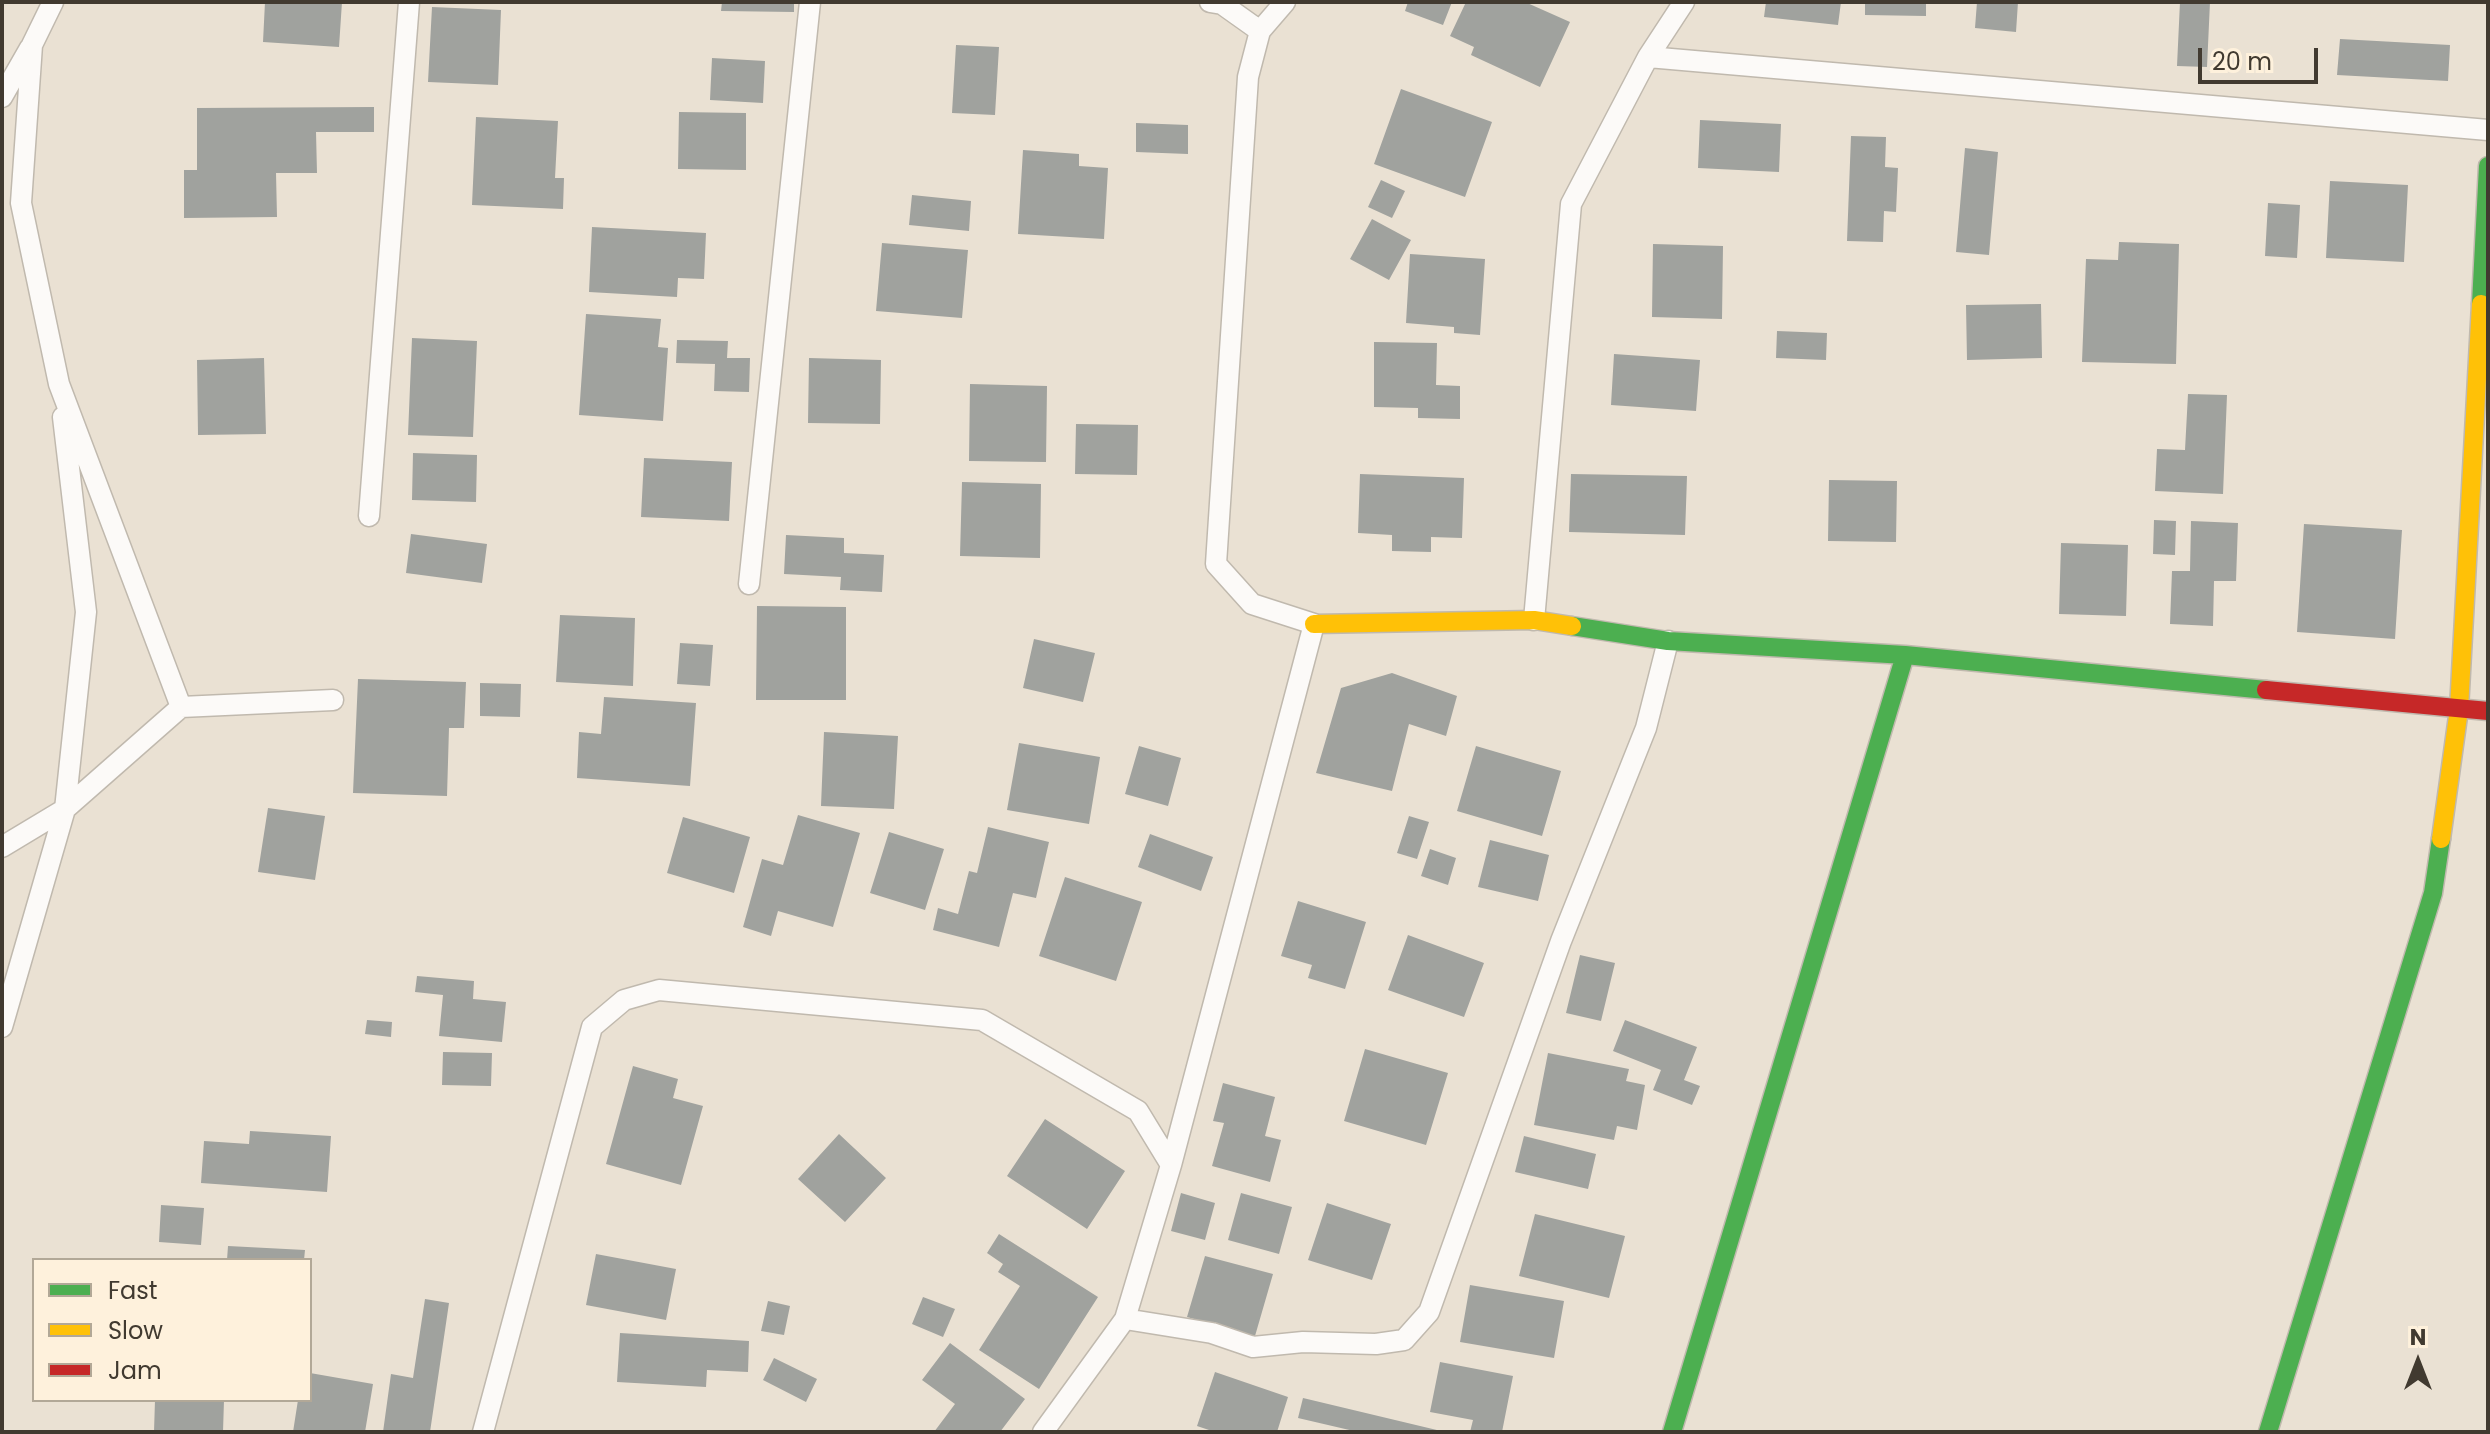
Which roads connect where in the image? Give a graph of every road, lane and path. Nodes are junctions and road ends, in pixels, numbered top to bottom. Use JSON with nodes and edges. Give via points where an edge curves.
{"nodes":[{"id":1,"x":53,"y":2,"type":"edge"},
{"id":2,"x":409,"y":2,"type":"edge"},
{"id":3,"x":810,"y":2,"type":"edge"},
{"id":4,"x":1285,"y":2,"type":"edge"},
{"id":5,"x":1684,"y":2,"type":"edge"},
{"id":6,"x":1218,"y":3,"type":"edge"},
{"id":7,"x":1260,"y":31,"type":"junction"},
{"id":8,"x":32,"y":45,"type":"junction"},
{"id":9,"x":1648,"y":57,"type":"junction"},
{"id":10,"x":2,"y":97,"type":"edge"},
{"id":11,"x":2488,"y":130,"type":"edge"},
{"id":12,"x":2488,"y":166,"type":"edge"},
{"id":13,"x":59,"y":384,"type":"junction"},
{"id":14,"x":369,"y":516,"type":"dead end"},
{"id":15,"x":749,"y":584,"type":"dead end"},
{"id":16,"x":1534,"y":620,"type":"junction"},
{"id":17,"x":1314,"y":624,"type":"junction"},
{"id":18,"x":1668,"y":641,"type":"junction"},
{"id":19,"x":1905,"y":655,"type":"junction"},
{"id":20,"x":333,"y":700,"type":"dead end"},
{"id":21,"x":181,"y":707,"type":"junction"},
{"id":22,"x":2459,"y":709,"type":"junction"},
{"id":23,"x":2488,"y":711,"type":"edge"},
{"id":24,"x":65,"y":809,"type":"junction"},
{"id":25,"x":2,"y":847,"type":"edge"},
{"id":26,"x":2,"y":1027,"type":"edge"},
{"id":27,"x":1171,"y":1165,"type":"junction"},
{"id":28,"x":1125,"y":1319,"type":"junction"},
{"id":29,"x":483,"y":1432,"type":"edge"},
{"id":30,"x":1043,"y":1432,"type":"edge"},
{"id":31,"x":1672,"y":1432,"type":"edge"},
{"id":32,"x":2268,"y":1432,"type":"edge"}],
"edges":[{"from":1,"to":8,"type":"lane"},
{"from":2,"to":14,"type":"lane"},
{"from":3,"to":15,"type":"lane"},
{"from":4,"to":7,"type":"lane"},
{"from":5,"to":9,"type":"lane"},
{"from":6,"to":7,"type":"lane"},
{"from":7,"to":17,"type":"lane","via":[[1248,77],[1216,564],[1252,604]]},
{"from":8,"to":10,"type":"lane"},
{"from":8,"to":13,"type":"lane","via":[[21,203]]},
{"from":9,"to":11,"type":"lane"},
{"from":9,"to":16,"type":"lane","via":[[1571,204]]},
{"from":12,"to":22,"type":"street"},
{"from":13,"to":21,"type":"lane"},
{"from":13,"to":24,"type":"lane","via":[[86,612]]},
{"from":16,"to":17,"type":"street"},
{"from":16,"to":18,"type":"street"},
{"from":17,"to":27,"type":"lane"},
{"from":18,"to":19,"type":"street"},
{"from":18,"to":28,"type":"lane","via":[[1646,728],[1561,941],[1429,1312],[1404,1340],[1253,1347],[1212,1333]]},
{"from":19,"to":22,"type":"street"},
{"from":19,"to":31,"type":"street"},
{"from":20,"to":21,"type":"lane"},
{"from":21,"to":24,"type":"lane"},
{"from":22,"to":23,"type":"street"},
{"from":22,"to":32,"type":"street","via":[[2433,893]]},
{"from":24,"to":25,"type":"lane"},
{"from":24,"to":26,"type":"lane"},
{"from":27,"to":28,"type":"lane"},
{"from":27,"to":29,"type":"lane","via":[[1138,1111],[982,1020],[659,990],[624,1000],[592,1027]]},
{"from":28,"to":30,"type":"lane"}]}
